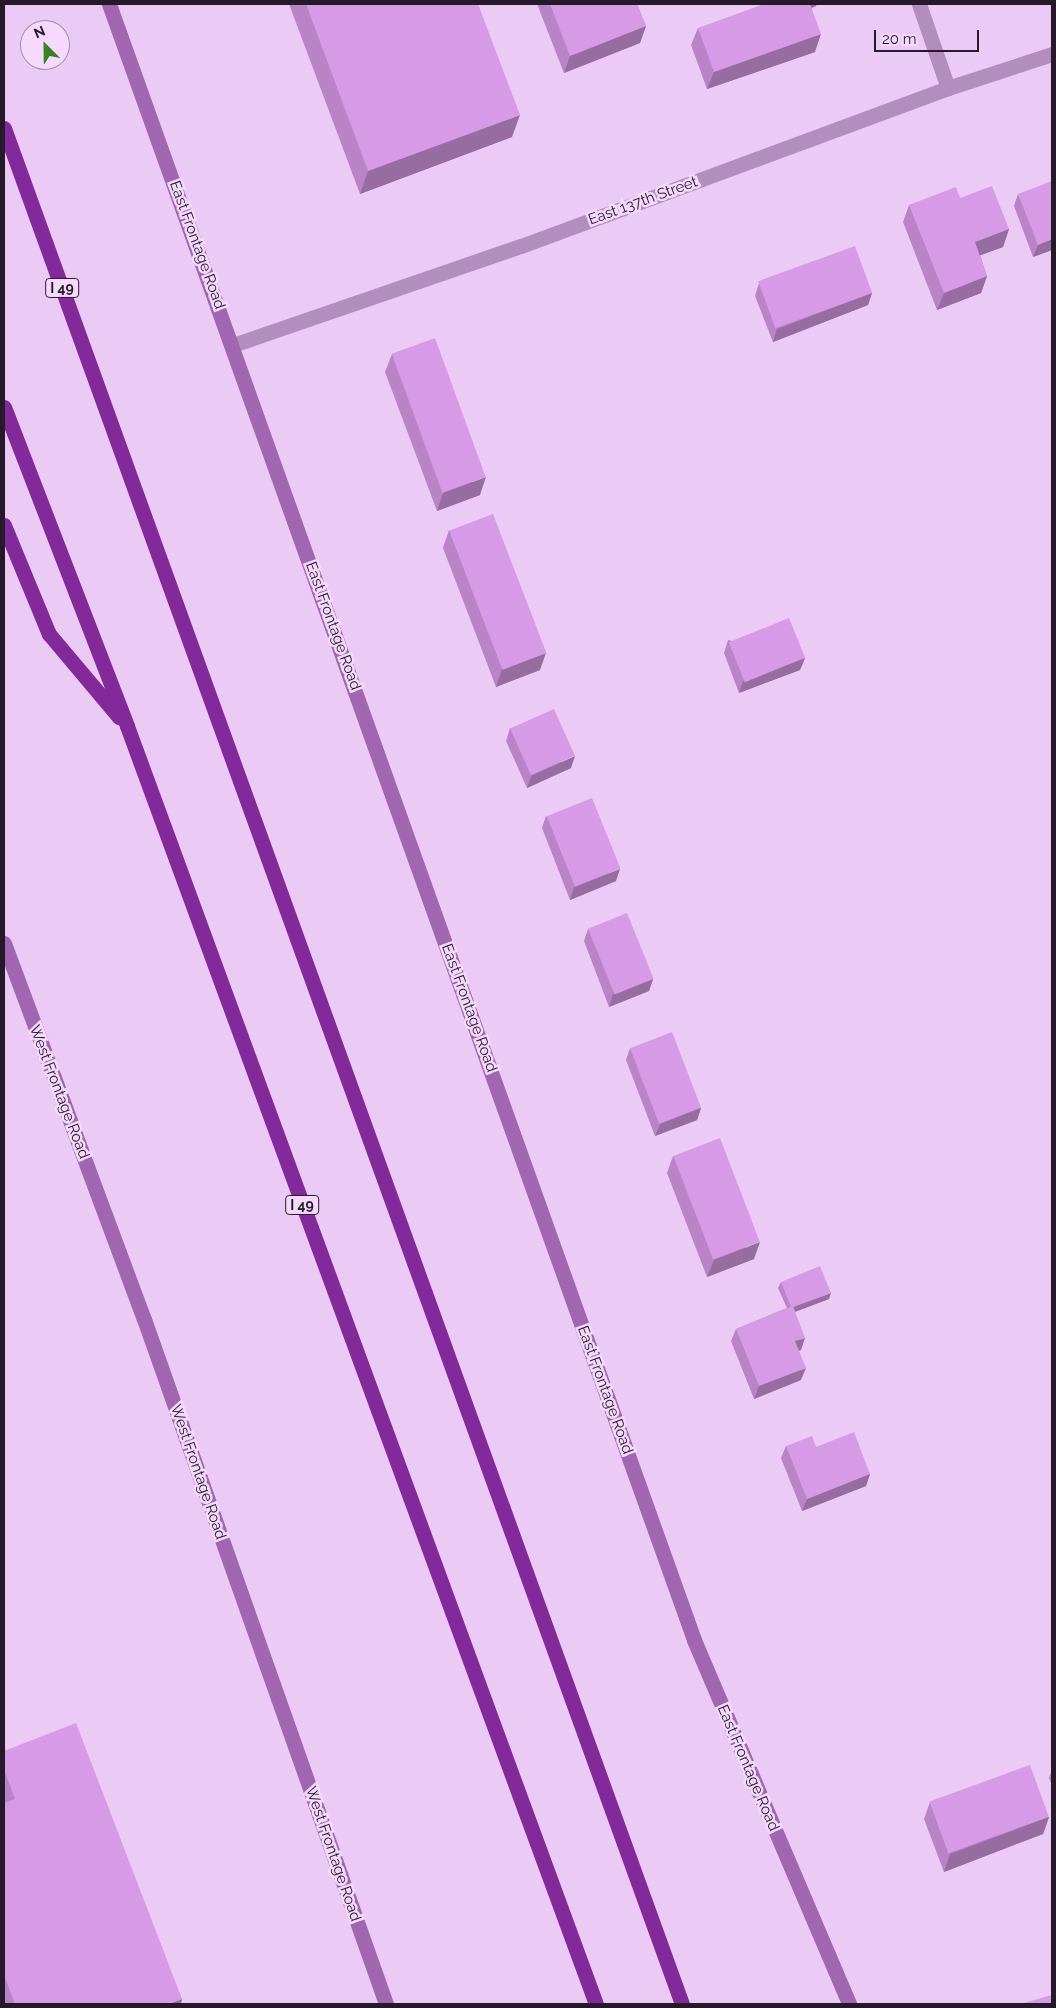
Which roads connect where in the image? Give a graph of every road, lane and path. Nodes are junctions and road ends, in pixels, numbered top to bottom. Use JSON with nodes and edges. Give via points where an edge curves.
{"nodes":[{"id":1,"x":109,"y":4,"type":"edge"},
{"id":2,"x":919,"y":4,"type":"edge"},
{"id":3,"x":1052,"y":54,"type":"edge"},
{"id":4,"x":948,"y":88,"type":"junction"},
{"id":5,"x":4,"y":128,"type":"edge"},
{"id":6,"x":233,"y":345,"type":"junction"},
{"id":7,"x":4,"y":407,"type":"edge"},
{"id":8,"x":4,"y":525,"type":"edge"},
{"id":9,"x":127,"y":726,"type":"junction"},
{"id":10,"x":4,"y":943,"type":"edge"},
{"id":11,"x":386,"y":2004,"type":"edge"},
{"id":12,"x":596,"y":2004,"type":"edge"},
{"id":13,"x":682,"y":2004,"type":"edge"},
{"id":14,"x":849,"y":2004,"type":"edge"}],
"edges":[{"from":1,"to":6,"type":"street","name":"East Frontage Road"},
{"from":2,"to":4,"type":"street"},
{"from":3,"to":4,"type":"street","name":"East 137th Street"},
{"from":4,"to":6,"type":"street","name":"East 137th Street","via":[[521,246]]},
{"from":5,"to":13,"type":"highway","number":"I 49"},
{"from":6,"to":14,"type":"street","name":"East Frontage Road","via":[[694,1640]]},
{"from":7,"to":9,"type":"highway","number":"I 49"},
{"from":8,"to":9,"type":"highway","via":[[49,634]]},
{"from":9,"to":12,"type":"highway","number":"I 49"},
{"from":10,"to":11,"type":"street","name":"West Frontage Road","via":[[144,1319]]}]}
